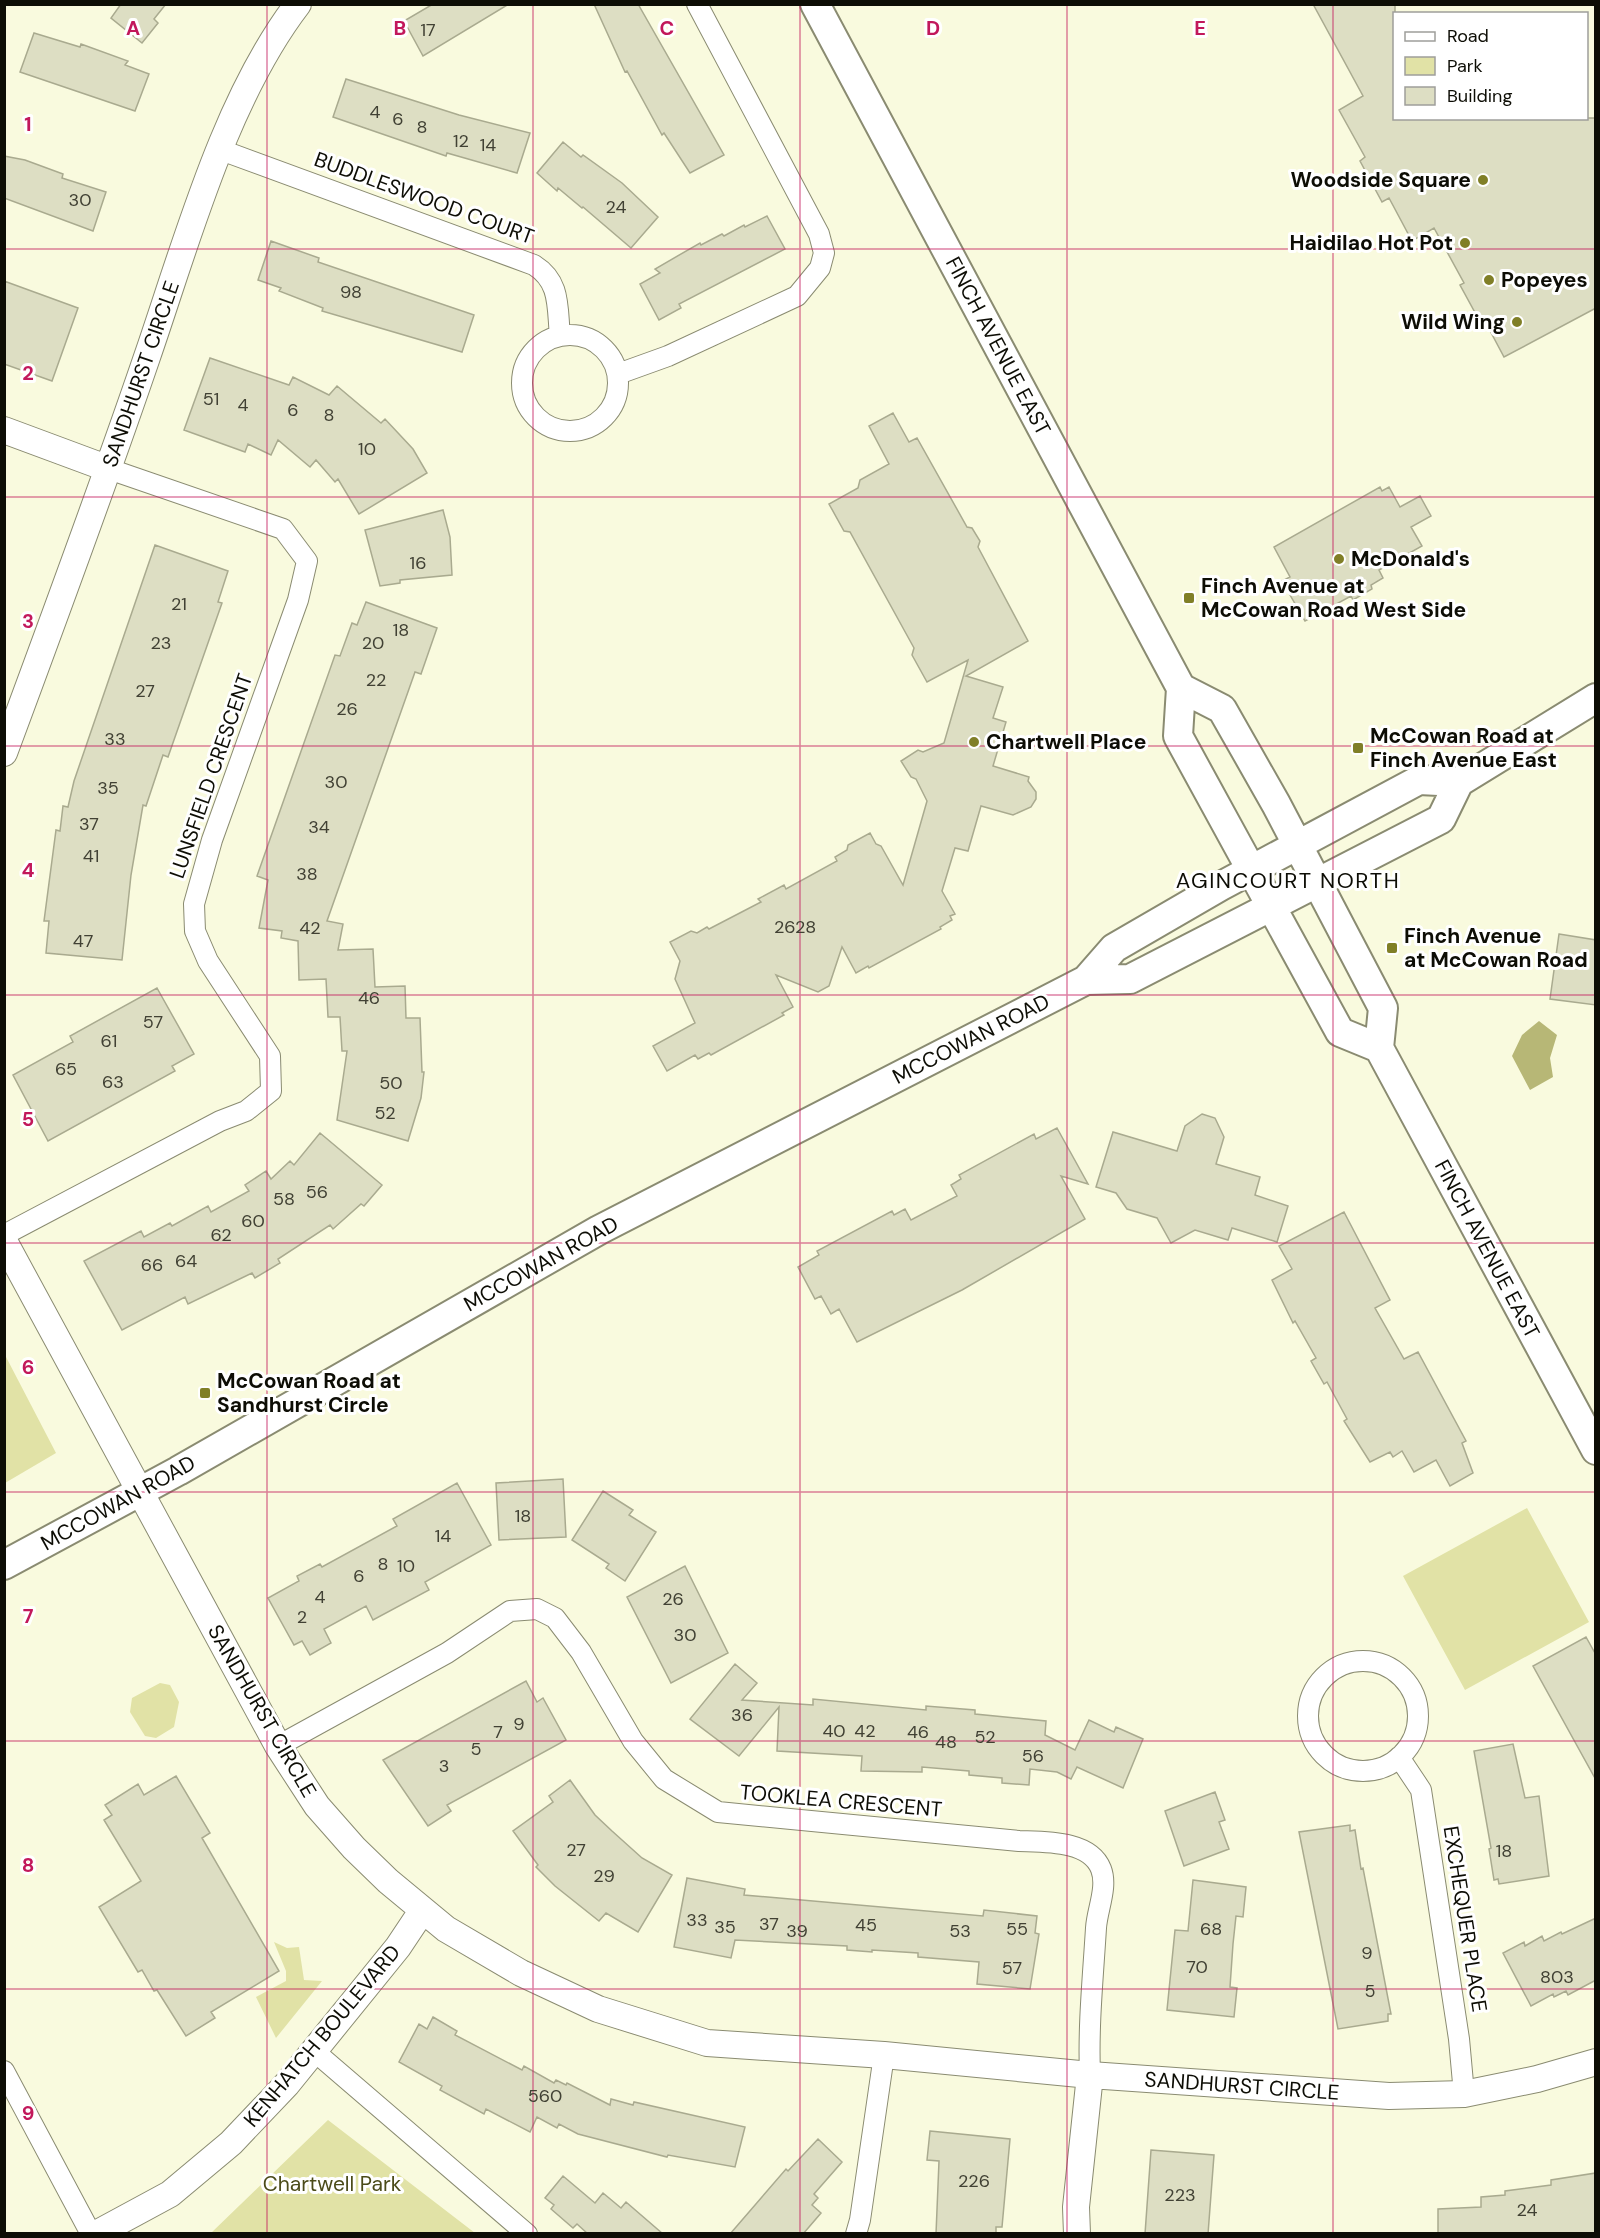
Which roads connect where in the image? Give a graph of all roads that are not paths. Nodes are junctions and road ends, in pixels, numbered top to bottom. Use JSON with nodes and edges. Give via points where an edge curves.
{"nodes":[{"id":1,"x":298,"y":4,"type":"edge"},
{"id":2,"x":697,"y":4,"type":"edge"},
{"id":3,"x":815,"y":4,"type":"edge"},
{"id":4,"x":221,"y":150,"type":"junction"},
{"id":5,"x":560,"y":336,"type":"junction"},
{"id":6,"x":618,"y":374,"type":"junction"},
{"id":7,"x":4,"y":430,"type":"edge"},
{"id":8,"x":109,"y":469,"type":"junction"},
{"id":9,"x":1181,"y":688,"type":"junction"},
{"id":10,"x":1596,"y":698,"type":"edge"},
{"id":11,"x":4,"y":753,"type":"edge"},
{"id":12,"x":1459,"y":782,"type":"junction"},
{"id":13,"x":1297,"y":846,"type":"junction"},
{"id":14,"x":1254,"y":870,"type":"junction"},
{"id":15,"x":1318,"y":883,"type":"junction"},
{"id":16,"x":1274,"y":907,"type":"junction"},
{"id":17,"x":1086,"y":980,"type":"junction"},
{"id":18,"x":1379,"y":1048,"type":"junction"},
{"id":19,"x":4,"y":1235,"type":"edge"},
{"id":20,"x":4,"y":1240,"type":"edge"},
{"id":21,"x":1596,"y":1450,"type":"edge"},
{"id":22,"x":140,"y":1491,"type":"junction"},
{"id":23,"x":4,"y":1565,"type":"edge"},
{"id":24,"x":278,"y":1746,"type":"junction"},
{"id":25,"x":1399,"y":1758,"type":"junction"},
{"id":26,"x":422,"y":1911,"type":"junction"},
{"id":27,"x":314,"y":2051,"type":"junction"},
{"id":28,"x":885,"y":2055,"type":"junction"},
{"id":29,"x":1596,"y":2062,"type":"edge"},
{"id":30,"x":4,"y":2071,"type":"edge"},
{"id":31,"x":1090,"y":2075,"type":"junction"},
{"id":32,"x":1464,"y":2094,"type":"junction"},
{"id":33,"x":91,"y":2234,"type":"edge"},
{"id":34,"x":96,"y":2234,"type":"edge"},
{"id":35,"x":527,"y":2234,"type":"edge"},
{"id":36,"x":856,"y":2234,"type":"edge"},
{"id":37,"x":1077,"y":2234,"type":"edge"}],
"edges":[{"from":1,"to":4,"type":"street","name":"SANDHURST CIRCLE","via":[[254,74]]},
{"from":2,"to":6,"type":"street","via":[[819,234],[824,253],[820,268],[797,296],[668,356]]},
{"from":3,"to":9,"type":"main road","name":"FINCH AVENUE EAST"},
{"from":4,"to":5,"type":"street","name":"BUDDLESWOOD COURT","via":[[534,265],[554,284]]},
{"from":4,"to":8,"type":"street","name":"SANDHURST CIRCLE"},
{"from":5,"to":6,"type":"street","via":[[590,339],[603,348]]},
{"from":5,"to":6,"type":"street","via":[[533,353],[523,375],[525,399],[544,424],[575,431],[600,422],[615,401]]},
{"from":7,"to":8,"type":"street"},
{"from":8,"to":11,"type":"street","name":"SANDHURST CIRCLE"},
{"from":8,"to":19,"type":"street","name":"LUNSFIELD CRESCENT","via":[[283,529],[307,561],[298,600],[212,840],[194,904],[195,931],[208,961],[270,1056],[271,1091],[246,1110]]},
{"from":9,"to":13,"type":"main road","via":[[1222,709]]},
{"from":9,"to":14,"type":"main road","via":[[1178,736]]},
{"from":10,"to":12,"type":"main road"},
{"from":12,"to":13,"type":"main road","name":"MCCOWAN ROAD","via":[[1419,780]]},
{"from":12,"to":15,"type":"main road","name":"MCCOWAN ROAD","via":[[1441,819]]},
{"from":13,"to":14,"type":"main road","name":"MCCOWAN ROAD"},
{"from":13,"to":15,"type":"main road"},
{"from":14,"to":16,"type":"main road"},
{"from":14,"to":17,"type":"main road","name":"MCCOWAN ROAD","via":[[1114,948]]},
{"from":15,"to":16,"type":"main road","name":"MCCOWAN ROAD"},
{"from":15,"to":18,"type":"main road","via":[[1383,1008]]},
{"from":16,"to":17,"type":"main road","name":"MCCOWAN ROAD","via":[[1130,979]]},
{"from":16,"to":18,"type":"main road","via":[[1340,1032]]},
{"from":17,"to":22,"type":"main road","name":"MCCOWAN ROAD","via":[[599,1230]]},
{"from":18,"to":21,"type":"main road","name":"FINCH AVENUE EAST"},
{"from":20,"to":22,"type":"street","name":"SANDHURST CIRCLE"},
{"from":22,"to":23,"type":"main road","name":"MCCOWAN ROAD"},
{"from":22,"to":24,"type":"street","name":"SANDHURST CIRCLE"},
{"from":24,"to":26,"type":"street","name":"SANDHURST CIRCLE","via":[[317,1806],[354,1848]]},
{"from":24,"to":31,"type":"street","name":"TOOKLEA CRESCENT","via":[[447,1653],[510,1611],[537,1609],[555,1618],[581,1652],[633,1741],[664,1779],[718,1812],[1057,1842],[1086,1853],[1101,1868],[1103,1881],[1088,2029]]},
{"from":25,"to":25,"type":"street","via":[[1410,1745],[1418,1722],[1414,1695],[1404,1679],[1372,1662],[1354,1661],[1336,1667],[1322,1679],[1309,1702],[1310,1734],[1319,1750],[1349,1770],[1384,1767]]},
{"from":25,"to":32,"type":"street","name":"EXCHEQUER PLACE","via":[[1421,1790]]},
{"from":26,"to":27,"type":"street","name":"KENHATCH BOULEVARD"},
{"from":26,"to":28,"type":"street","name":"SANDHURST CIRCLE","via":[[521,1973],[598,2009],[707,2043]]},
{"from":27,"to":34,"type":"street","name":"KENHATCH BOULEVARD","via":[[261,2113],[183,2184]]},
{"from":27,"to":35,"type":"street"},
{"from":28,"to":31,"type":"street","name":"SANDHURST CIRCLE"},
{"from":28,"to":36,"type":"street"},
{"from":29,"to":32,"type":"street","name":"SANDHURST CIRCLE"},
{"from":30,"to":33,"type":"street"},
{"from":31,"to":32,"type":"street","name":"SANDHURST CIRCLE","via":[[1389,2096]]},
{"from":31,"to":37,"type":"street","via":[[1076,2207]]}]}
